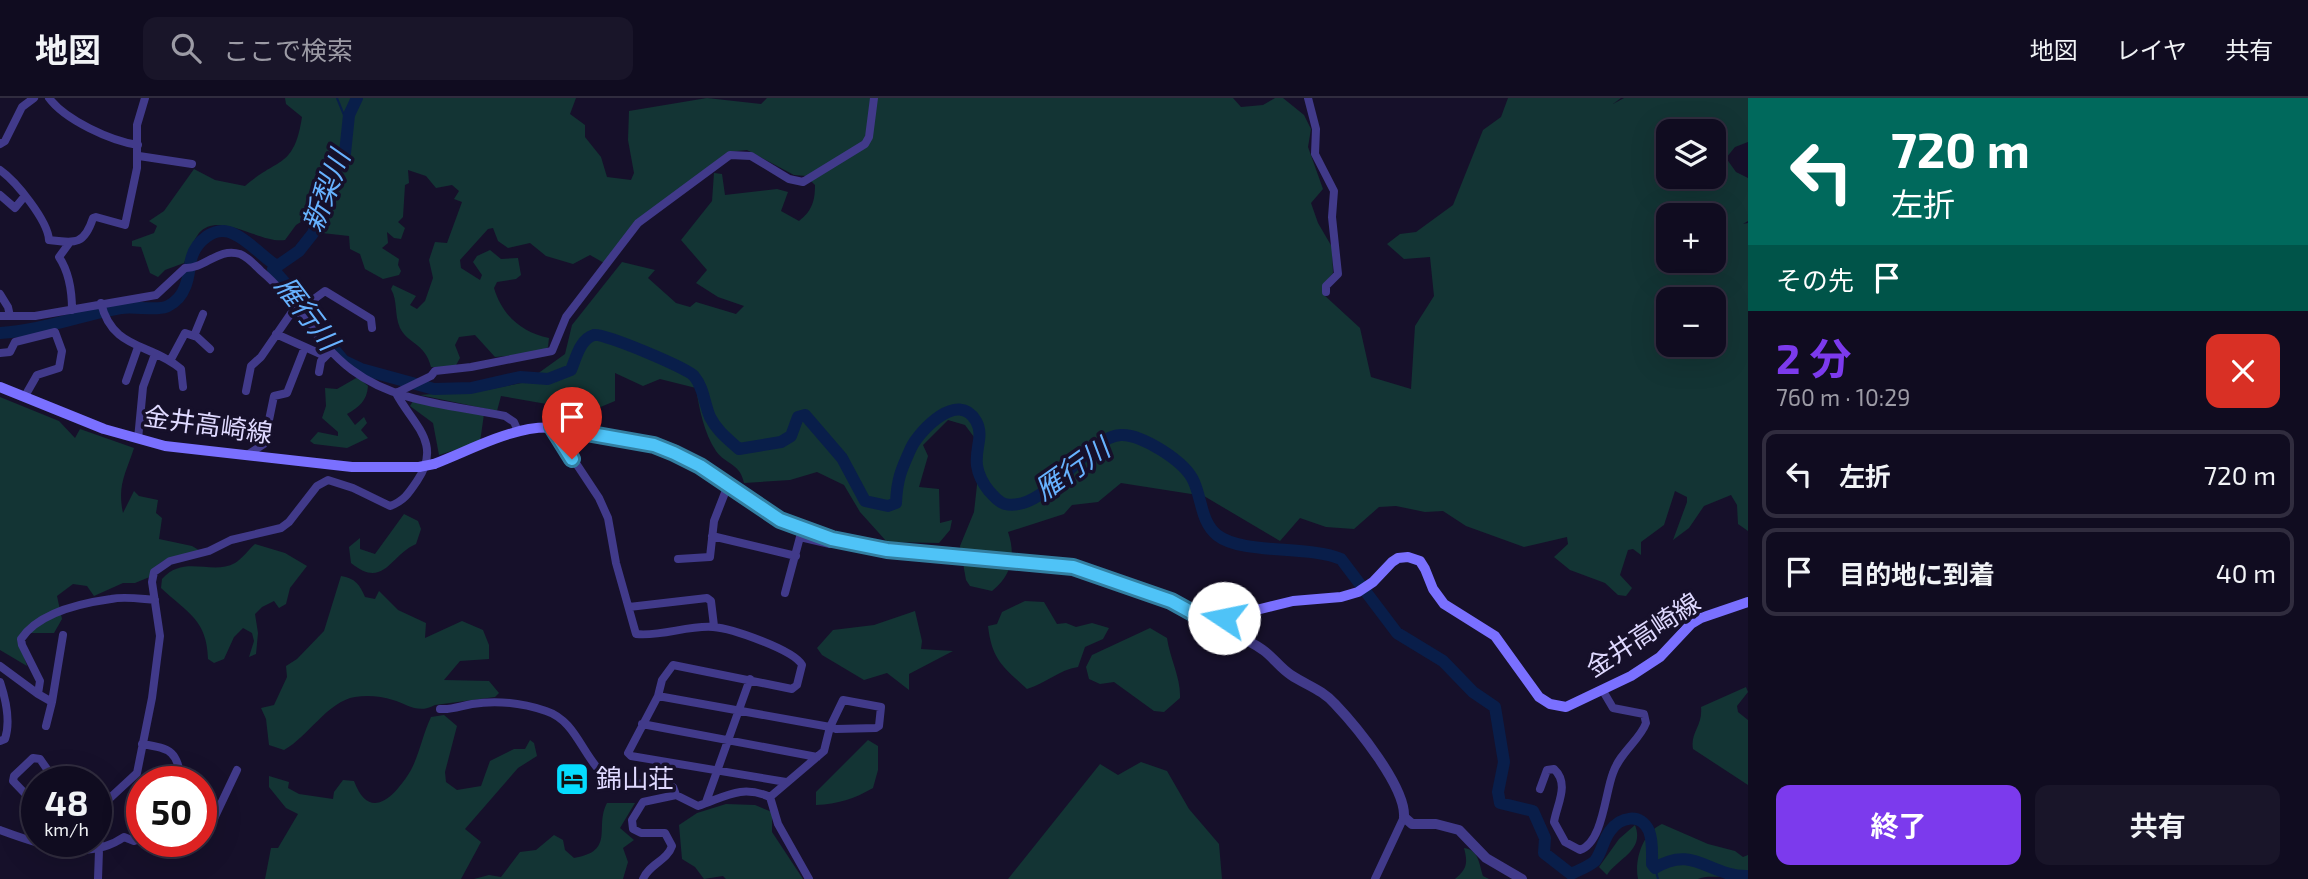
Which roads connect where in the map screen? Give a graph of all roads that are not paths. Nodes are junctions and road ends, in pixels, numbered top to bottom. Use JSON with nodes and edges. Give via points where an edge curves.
{"nodes":[{"id":1,"x":34,"y":98,"type":"edge"},
{"id":2,"x":49,"y":98,"type":"edge"},
{"id":3,"x":145,"y":98,"type":"edge"},
{"id":4,"x":874,"y":98,"type":"edge"},
{"id":5,"x":1308,"y":98,"type":"edge"},
{"id":6,"x":0,"y":144,"type":"edge"},
{"id":7,"x":138,"y":145,"type":"junction"},
{"id":8,"x":139,"y":156,"type":"junction"},
{"id":9,"x":192,"y":164,"type":"dead end"},
{"id":10,"x":0,"y":170,"type":"edge"},
{"id":11,"x":0,"y":195,"type":"edge"},
{"id":12,"x":24,"y":197,"type":"junction"},
{"id":13,"x":70,"y":242,"type":"junction"},
{"id":14,"x":1326,"y":292,"type":"dead end"},
{"id":15,"x":0,"y":294,"type":"edge"},
{"id":16,"x":101,"y":303,"type":"junction"},
{"id":17,"x":303,"y":304,"type":"junction"},
{"id":18,"x":72,"y":310,"type":"junction"},
{"id":19,"x":203,"y":314,"type":"dead end"},
{"id":20,"x":0,"y":316,"type":"edge"},
{"id":21,"x":10,"y":316,"type":"junction"},
{"id":22,"x":372,"y":328,"type":"dead end"},
{"id":23,"x":276,"y":334,"type":"junction"},
{"id":24,"x":194,"y":336,"type":"junction"},
{"id":25,"x":138,"y":347,"type":"junction"},
{"id":26,"x":305,"y":347,"type":"junction"},
{"id":27,"x":210,"y":349,"type":"dead end"},
{"id":28,"x":0,"y":353,"type":"edge"},
{"id":29,"x":155,"y":354,"type":"junction"},
{"id":30,"x":329,"y":354,"type":"junction"},
{"id":31,"x":170,"y":361,"type":"junction"},
{"id":32,"x":319,"y":372,"type":"dead end"},
{"id":33,"x":126,"y":381,"type":"dead end"},
{"id":34,"x":0,"y":387,"type":"edge"},
{"id":35,"x":183,"y":387,"type":"dead end"},
{"id":36,"x":246,"y":391,"type":"dead end"},
{"id":37,"x":396,"y":393,"type":"junction"},
{"id":38,"x":25,"y":396,"type":"junction"},
{"id":39,"x":552,"y":427,"type":"junction"},
{"id":40,"x":518,"y":431,"type":"junction"},
{"id":41,"x":138,"y":439,"type":"junction"},
{"id":42,"x":247,"y":455,"type":"junction"},
{"id":43,"x":728,"y":485,"type":"junction"},
{"id":44,"x":712,"y":536,"type":"junction"},
{"id":45,"x":832,"y":539,"type":"junction"},
{"id":46,"x":796,"y":556,"type":"junction"},
{"id":47,"x":678,"y":559,"type":"dead end"},
{"id":48,"x":785,"y":593,"type":"dead end"},
{"id":49,"x":155,"y":600,"type":"junction"},
{"id":50,"x":1748,"y":602,"type":"edge"},
{"id":51,"x":629,"y":607,"type":"junction"},
{"id":52,"x":1200,"y":617,"type":"junction"},
{"id":53,"x":714,"y":626,"type":"junction"},
{"id":54,"x":63,"y":635,"type":"dead end"},
{"id":55,"x":0,"y":666,"type":"edge"},
{"id":56,"x":750,"y":679,"type":"junction"},
{"id":57,"x":0,"y":682,"type":"edge"},
{"id":58,"x":1603,"y":691,"type":"junction"},
{"id":59,"x":38,"y":694,"type":"junction"},
{"id":60,"x":659,"y":696,"type":"junction"},
{"id":61,"x":52,"y":702,"type":"junction"},
{"id":62,"x":440,"y":709,"type":"dead end"},
{"id":63,"x":739,"y":710,"type":"junction"},
{"id":64,"x":642,"y":724,"type":"junction"},
{"id":65,"x":46,"y":726,"type":"dead end"},
{"id":66,"x":830,"y":727,"type":"junction"},
{"id":67,"x":0,"y":741,"type":"edge"},
{"id":68,"x":727,"y":741,"type":"junction"},
{"id":69,"x":142,"y":744,"type":"junction"},
{"id":70,"x":817,"y":757,"type":"junction"},
{"id":71,"x":25,"y":766,"type":"edge"},
{"id":72,"x":45,"y":766,"type":"edge"},
{"id":73,"x":178,"y":766,"type":"edge"},
{"id":74,"x":21,"y":769,"type":"edge"},
{"id":75,"x":237,"y":770,"type":"dead end"},
{"id":76,"x":717,"y":771,"type":"junction"},
{"id":77,"x":786,"y":782,"type":"junction"},
{"id":78,"x":1540,"y":789,"type":"dead end"},
{"id":79,"x":21,"y":790,"type":"edge"},
{"id":80,"x":676,"y":794,"type":"junction"},
{"id":81,"x":112,"y":796,"type":"edge"},
{"id":82,"x":770,"y":797,"type":"junction"},
{"id":83,"x":706,"y":802,"type":"junction"},
{"id":84,"x":217,"y":812,"type":"edge"},
{"id":85,"x":1405,"y":817,"type":"junction"},
{"id":86,"x":0,"y":830,"type":"edge"},
{"id":87,"x":21,"y":837,"type":"edge"},
{"id":88,"x":98,"y":857,"type":"edge"},
{"id":89,"x":98,"y":879,"type":"edge"},
{"id":90,"x":643,"y":879,"type":"edge"},
{"id":91,"x":809,"y":879,"type":"edge"},
{"id":92,"x":1375,"y":879,"type":"edge"},
{"id":93,"x":1522,"y":879,"type":"edge"}],
"edges":[{"from":1,"to":6,"type":"street","via":[[22,107]]},
{"from":2,"to":7,"type":"street","via":[[57,110],[100,133]]},
{"from":3,"to":7,"type":"street","via":[[137,125]]},
{"from":4,"to":37,"type":"street","via":[[864,144],[808,181],[789,179],[751,156],[730,155],[638,223],[566,317],[552,351],[435,370]]},
{"from":5,"to":14,"type":"street","via":[[1316,129],[1315,154],[1334,191],[1338,274]]},
{"from":7,"to":8,"type":"street"},
{"from":8,"to":9,"type":"street"},
{"from":8,"to":13,"type":"street","via":[[124,225],[96,217],[83,239]]},
{"from":10,"to":12,"type":"street"},
{"from":11,"to":12,"type":"street","via":[[15,208]]},
{"from":12,"to":13,"type":"street","via":[[43,220],[49,240]]},
{"from":13,"to":18,"type":"street","via":[[59,257],[72,291]]},
{"from":15,"to":21,"type":"street"},
{"from":16,"to":17,"type":"street","via":[[156,295],[185,268],[231,253],[248,259]]},
{"from":16,"to":18,"type":"street"},
{"from":16,"to":25,"type":"street","via":[[121,338]]},
{"from":17,"to":22,"type":"street","via":[[325,291],[371,319]]},
{"from":17,"to":23,"type":"street"},
{"from":17,"to":30,"type":"street"},
{"from":18,"to":21,"type":"street"},
{"from":19,"to":24,"type":"street"},
{"from":20,"to":21,"type":"street"},
{"from":23,"to":26,"type":"street"},
{"from":23,"to":36,"type":"street","via":[[251,366]]},
{"from":24,"to":27,"type":"street"},
{"from":24,"to":31,"type":"street","via":[[185,333]]},
{"from":25,"to":29,"type":"street"},
{"from":25,"to":33,"type":"street"},
{"from":26,"to":30,"type":"street"},
{"from":26,"to":42,"type":"street","via":[[287,393],[274,396],[264,443]]},
{"from":28,"to":38,"type":"street","via":[[10,352],[15,342],[55,332],[62,351],[59,368],[37,375]]},
{"from":29,"to":31,"type":"street"},
{"from":29,"to":41,"type":"street","via":[[143,387]]},
{"from":30,"to":32,"type":"street"},
{"from":30,"to":37,"type":"street","via":[[374,385]]},
{"from":31,"to":35,"type":"street","via":[[181,369]]},
{"from":34,"to":38,"type":"main road","name":"金井高崎線"},
{"from":37,"to":40,"type":"street","via":[[505,416]]},
{"from":37,"to":49,"type":"street","via":[[426,441],[428,459],[404,500],[390,506],[328,480],[317,486],[281,528],[170,561],[154,572]]},
{"from":38,"to":41,"type":"main road","name":"金井高崎線"},
{"from":39,"to":40,"type":"main road"},
{"from":39,"to":43,"type":"main road","via":[[654,445]]},
{"from":39,"to":51,"type":"street","via":[[608,518]]},
{"from":40,"to":42,"type":"main road","name":"金井高崎線","bridge":true,"via":[[419,467],[352,467]]},
{"from":41,"to":42,"type":"main road","name":"金井高崎線"},
{"from":43,"to":44,"type":"street"},
{"from":43,"to":45,"type":"main road","via":[[780,520]]},
{"from":44,"to":46,"type":"street"},
{"from":44,"to":47,"type":"street","via":[[710,557]]},
{"from":45,"to":46,"type":"street","via":[[830,544],[800,537]]},
{"from":45,"to":52,"type":"main road","via":[[887,550],[1073,567],[1171,601]]},
{"from":46,"to":48,"type":"street"},
{"from":49,"to":59,"type":"street","via":[[112,598],[54,614],[26,632],[22,645],[40,681]]},
{"from":49,"to":69,"type":"street","via":[[160,636]]},
{"from":50,"to":58,"type":"main road","name":"金井高崎線","via":[[1691,624],[1660,657]]},
{"from":51,"to":53,"type":"street","via":[[634,632],[639,635]]},
{"from":51,"to":53,"type":"street","via":[[707,598],[712,601]]},
{"from":52,"to":58,"type":"main road","name":"金井高崎線","via":[[1224,618],[1293,601],[1341,597],[1373,582],[1398,558],[1415,559],[1438,597],[1495,636],[1545,701],[1566,707]]},
{"from":52,"to":85,"type":"street","via":[[1262,649],[1292,676],[1319,689],[1335,704],[1387,770]]},
{"from":53,"to":56,"type":"street","via":[[776,646],[802,663],[794,689]]},
{"from":54,"to":61,"type":"street"},
{"from":55,"to":59,"type":"street"},
{"from":56,"to":60,"type":"street","via":[[673,665],[662,680]]},
{"from":56,"to":63,"type":"street"},
{"from":57,"to":67,"type":"street","via":[[7,701],[7,733]]},
{"from":58,"to":78,"type":"street","via":[[1613,708],[1644,715],[1646,723],[1620,757],[1598,826],[1585,848],[1564,842],[1554,822],[1563,787],[1554,769],[1547,770]]},
{"from":59,"to":61,"type":"street"},
{"from":60,"to":63,"type":"street"},
{"from":60,"to":64,"type":"street"},
{"from":61,"to":65,"type":"street"},
{"from":62,"to":80,"type":"street","via":[[498,701],[545,710],[562,719],[601,772],[630,783],[673,787]]},
{"from":63,"to":66,"type":"street"},
{"from":63,"to":68,"type":"street"},
{"from":64,"to":68,"type":"street"},
{"from":64,"to":76,"type":"street","via":[[628,751],[631,756]]},
{"from":66,"to":66,"type":"street","via":[[844,699],[882,709],[876,728]]},
{"from":66,"to":70,"type":"street","via":[[826,748]]},
{"from":68,"to":70,"type":"street"},
{"from":68,"to":76,"type":"street"},
{"from":69,"to":73,"type":"street","via":[[165,748],[175,756]]},
{"from":69,"to":81,"type":"street","via":[[137,773]]},
{"from":70,"to":77,"type":"street"},
{"from":71,"to":72,"type":"street","via":[[33,758]]},
{"from":74,"to":79,"type":"street","via":[[13,782]]},
{"from":75,"to":84,"type":"street"},
{"from":76,"to":77,"type":"street"},
{"from":76,"to":83,"type":"street"},
{"from":77,"to":82,"type":"street"},
{"from":80,"to":83,"type":"street","via":[[698,806]]},
{"from":80,"to":90,"type":"street","via":[[646,800],[632,820],[636,832],[668,835],[672,846]]},
{"from":82,"to":83,"type":"street","via":[[748,790]]},
{"from":82,"to":91,"type":"street","via":[[778,824]]},
{"from":85,"to":92,"type":"street"},
{"from":85,"to":93,"type":"street","via":[[1416,825],[1459,830],[1486,858]]},
{"from":86,"to":87,"type":"street"},
{"from":88,"to":89,"type":"street"}]}
